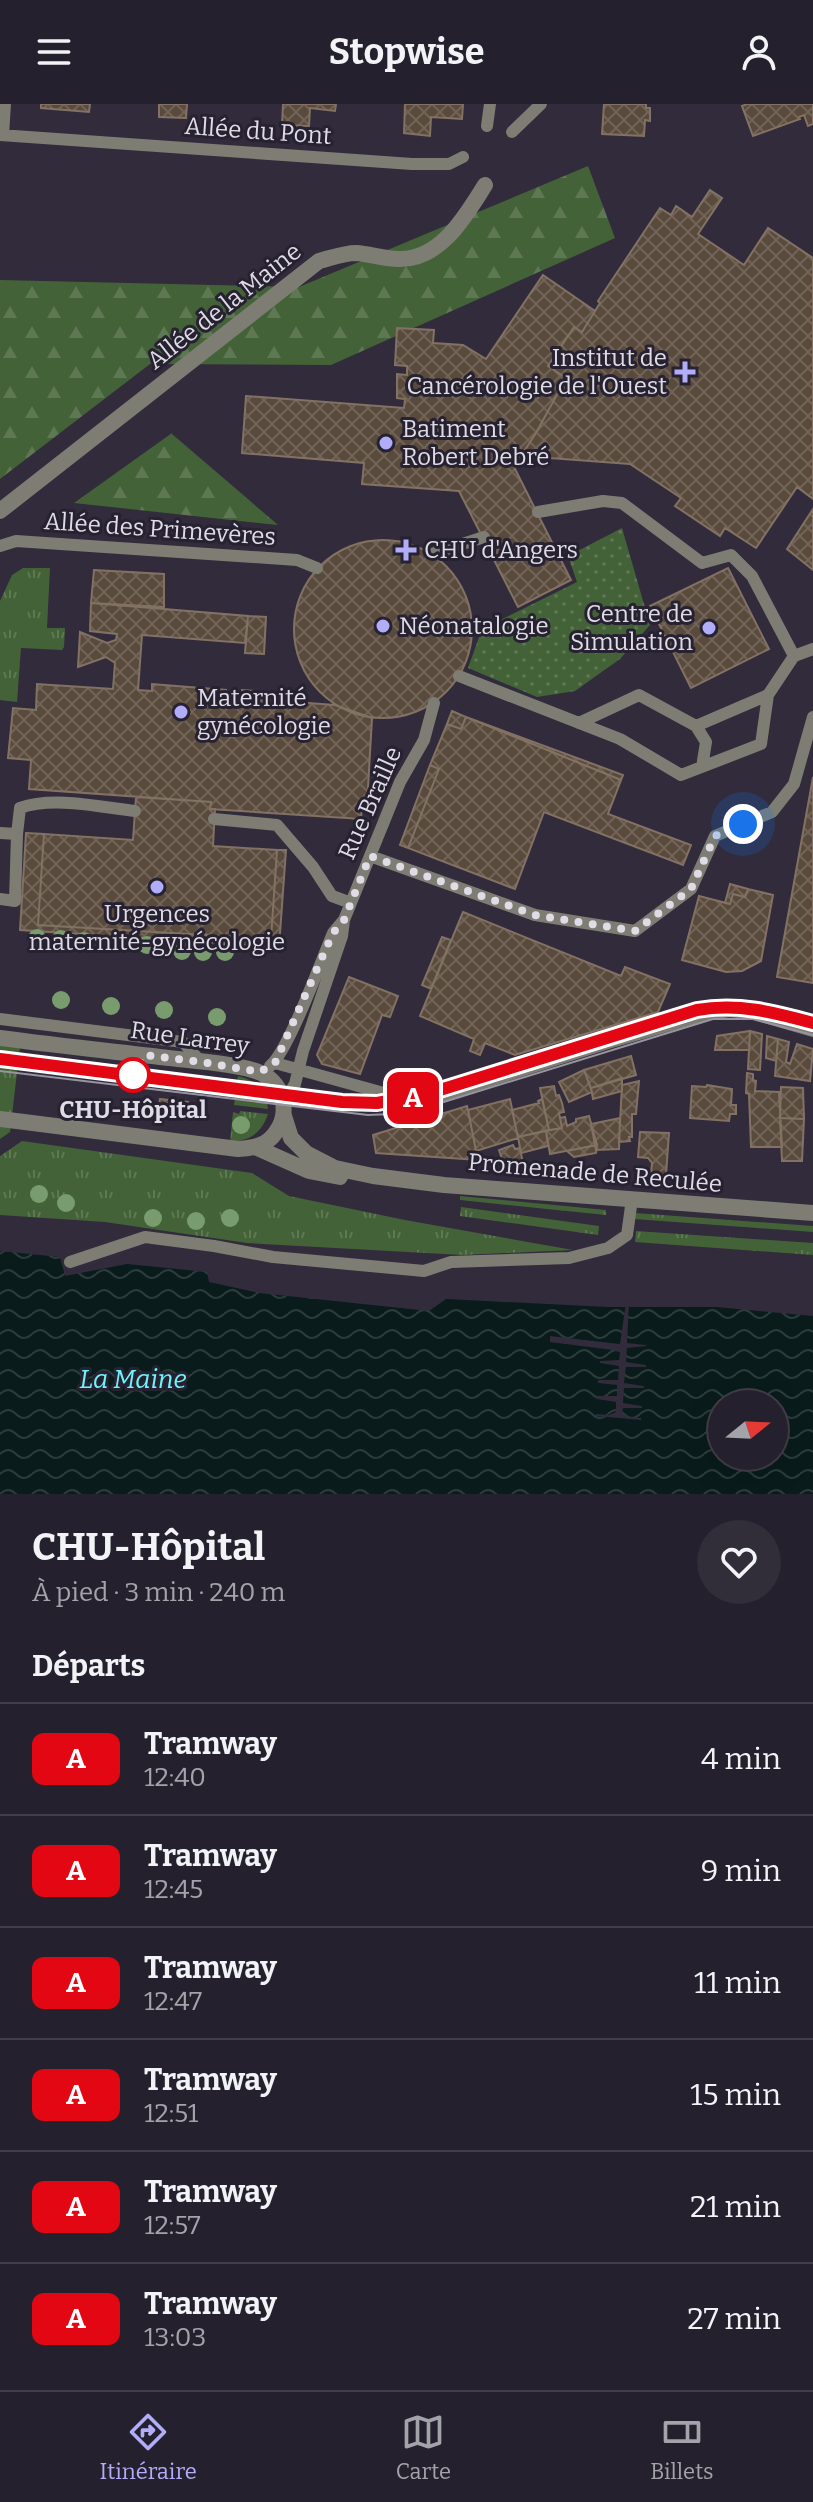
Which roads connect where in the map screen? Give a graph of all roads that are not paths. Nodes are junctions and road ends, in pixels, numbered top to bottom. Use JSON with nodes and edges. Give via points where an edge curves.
{"nodes":[{"id":1,"x":5,"y":104,"type":"edge"},
{"id":2,"x":490,"y":104,"type":"edge"},
{"id":3,"x":541,"y":104,"type":"edge"},
{"id":4,"x":487,"y":126,"type":"dead end"},
{"id":5,"x":512,"y":132,"type":"dead end"},
{"id":6,"x":2,"y":135,"type":"edge"},
{"id":7,"x":463,"y":157,"type":"dead end"},
{"id":8,"x":485,"y":185,"type":"dead end"},
{"id":9,"x":0,"y":511,"type":"edge"},
{"id":10,"x":538,"y":512,"type":"dead end"},
{"id":11,"x":484,"y":537,"type":"dead end"},
{"id":12,"x":0,"y":546,"type":"edge"},
{"id":13,"x":432,"y":554,"type":"dead end"},
{"id":14,"x":317,"y":568,"type":"dead end"},
{"id":15,"x":813,"y":649,"type":"edge"},
{"id":16,"x":794,"y":656,"type":"junction"},
{"id":17,"x":459,"y":676,"type":"dead end"},
{"id":18,"x":768,"y":695,"type":"junction"},
{"id":19,"x":434,"y":703,"type":"dead end"},
{"id":20,"x":813,"y":717,"type":"edge"},
{"id":21,"x":579,"y":723,"type":"junction"},
{"id":22,"x":696,"y":726,"type":"junction"},
{"id":23,"x":702,"y":767,"type":"junction"},
{"id":24,"x":135,"y":811,"type":"dead end"},
{"id":25,"x":214,"y":819,"type":"dead end"},
{"id":26,"x":0,"y":833,"type":"edge"},
{"id":27,"x":17,"y":834,"type":"junction"},
{"id":28,"x":370,"y":856,"type":"junction"},
{"id":29,"x":0,"y":899,"type":"edge"},
{"id":30,"x":351,"y":903,"type":"junction"},
{"id":31,"x":344,"y":920,"type":"junction"},
{"id":32,"x":0,"y":1019,"type":"edge"},
{"id":33,"x":813,"y":1031,"type":"edge"},
{"id":34,"x":0,"y":1038,"type":"edge"},
{"id":35,"x":201,"y":1062,"type":"junction"},
{"id":36,"x":267,"y":1068,"type":"junction"},
{"id":37,"x":299,"y":1070,"type":"junction"},
{"id":38,"x":284,"y":1109,"type":"junction"},
{"id":39,"x":0,"y":1119,"type":"edge"},
{"id":40,"x":255,"y":1147,"type":"junction"},
{"id":41,"x":373,"y":1176,"type":"junction"},
{"id":42,"x":632,"y":1199,"type":"junction"},
{"id":43,"x":813,"y":1213,"type":"edge"},
{"id":44,"x":70,"y":1262,"type":"dead end"}],
"edges":[{"from":1,"to":6,"type":"lane"},
{"from":2,"to":4,"type":"lane"},
{"from":3,"to":5,"type":"lane"},
{"from":6,"to":7,"type":"lane","name":"Allée du Pont","via":[[412,164],[449,164]]},
{"from":8,"to":9,"type":"street","name":"Allée de la Maine","via":[[447,237],[424,254],[402,260],[352,253],[319,261]]},
{"from":10,"to":16,"type":"lane","via":[[603,501],[622,503],[702,563],[731,555],[752,576]]},
{"from":11,"to":13,"type":"lane"},
{"from":12,"to":14,"type":"lane","name":"Allée des Primevères","via":[[16,541],[115,547],[297,560]]},
{"from":15,"to":16,"type":"lane"},
{"from":16,"to":18,"type":"lane"},
{"from":17,"to":21,"type":"lane"},
{"from":18,"to":22,"type":"lane"},
{"from":18,"to":23,"type":"lane","via":[[761,744]]},
{"from":19,"to":28,"type":"lane","name":"Rue Braille","via":[[424,740],[400,782]]},
{"from":20,"to":28,"type":"lane","via":[[794,784],[772,812],[715,836],[691,889],[635,931],[535,915]]},
{"from":21,"to":22,"type":"lane","via":[[639,695]]},
{"from":21,"to":23,"type":"lane","via":[[620,739],[681,775]]},
{"from":22,"to":23,"type":"lane","via":[[706,742]]},
{"from":24,"to":27,"type":"lane","via":[[30,804],[20,808]]},
{"from":25,"to":30,"type":"lane","via":[[277,825],[332,896]]},
{"from":26,"to":27,"type":"lane"},
{"from":27,"to":29,"type":"lane","via":[[15,901]]},
{"from":28,"to":30,"type":"lane","name":"Rue Braille"},
{"from":30,"to":31,"type":"lane","name":"Rue Braille"},
{"from":31,"to":36,"type":"lane","name":"Rue Braille"},
{"from":31,"to":37,"type":"lane","name":"Rue Braille"},
{"from":32,"to":35,"type":"lane","via":[[183,1042]]},
{"from":33,"to":37,"type":"lane","via":[[754,1014],[708,1014],[420,1103]]},
{"from":34,"to":35,"type":"street","name":"Rue Larrey"},
{"from":35,"to":36,"type":"street","name":"Rue Larrey"},
{"from":36,"to":37,"type":"lane"},
{"from":36,"to":38,"type":"street","name":"Rue Larrey"},
{"from":37,"to":38,"type":"lane","name":"Rue Braille"},
{"from":38,"to":40,"type":"street","via":[[275,1134]]},
{"from":38,"to":41,"type":"street","name":"Promenade de Reculée","via":[[291,1138],[306,1153],[335,1168]]},
{"from":39,"to":40,"type":"street","via":[[223,1148]]},
{"from":40,"to":41,"type":"street","name":"Promenade de Reculée","via":[[322,1174]]},
{"from":41,"to":42,"type":"street","name":"Promenade de Reculée"},
{"from":42,"to":43,"type":"street","name":"Promenade de Reculée"},
{"from":42,"to":44,"type":"lane","via":[[627,1235],[608,1248],[569,1258],[451,1262],[424,1271],[273,1257],[145,1237]]}]}
